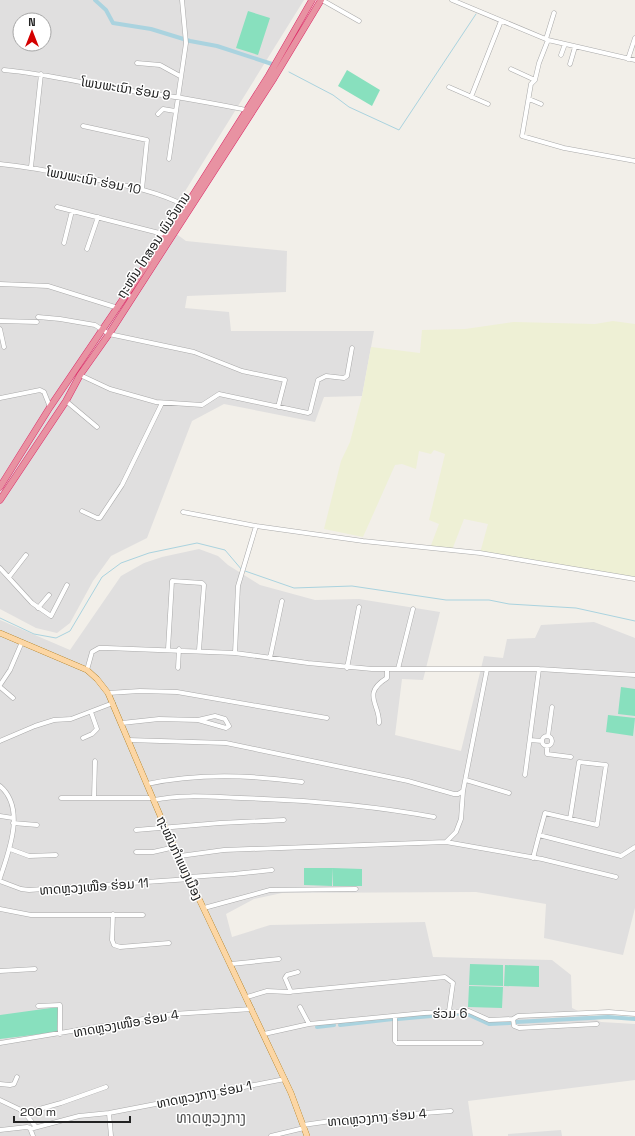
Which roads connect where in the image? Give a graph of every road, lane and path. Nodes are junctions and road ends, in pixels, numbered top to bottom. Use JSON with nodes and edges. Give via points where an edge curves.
{"nodes":[{"id":1,"x":182,"y":0,"type":"edge"},
{"id":2,"x":312,"y":0,"type":"edge"},
{"id":3,"x":321,"y":0,"type":"edge"},
{"id":4,"x":452,"y":0,"type":"edge"},
{"id":5,"x":554,"y":13,"type":"dead end"},
{"id":6,"x":359,"y":21,"type":"dead end"},
{"id":7,"x":501,"y":21,"type":"junction"},
{"id":8,"x":635,"y":38,"type":"edge"},
{"id":9,"x":547,"y":40,"type":"junction"},
{"id":10,"x":565,"y":44,"type":"junction"},
{"id":11,"x":575,"y":46,"type":"junction"},
{"id":12,"x":561,"y":55,"type":"dead end"},
{"id":13,"x":628,"y":59,"type":"junction"},
{"id":14,"x":635,"y":60,"type":"edge"},
{"id":15,"x":137,"y":63,"type":"dead end"},
{"id":16,"x":570,"y":64,"type":"dead end"},
{"id":17,"x":4,"y":70,"type":"dead end"},
{"id":18,"x":511,"y":70,"type":"dead end"},
{"id":19,"x":41,"y":74,"type":"junction"},
{"id":20,"x":180,"y":76,"type":"junction"},
{"id":21,"x":535,"y":80,"type":"junction"},
{"id":22,"x":449,"y":87,"type":"dead end"},
{"id":23,"x":177,"y":96,"type":"junction"},
{"id":24,"x":471,"y":97,"type":"junction"},
{"id":25,"x":529,"y":99,"type":"junction"},
{"id":26,"x":488,"y":104,"type":"dead end"},
{"id":27,"x":541,"y":104,"type":"dead end"},
{"id":28,"x":247,"y":110,"type":"junction"},
{"id":29,"x":175,"y":111,"type":"junction"},
{"id":30,"x":158,"y":114,"type":"dead end"},
{"id":31,"x":83,"y":126,"type":"dead end"},
{"id":32,"x":169,"y":159,"type":"dead end"},
{"id":33,"x":635,"y":161,"type":"edge"},
{"id":34,"x":0,"y":164,"type":"edge"},
{"id":35,"x":31,"y":168,"type":"junction"},
{"id":36,"x":142,"y":188,"type":"junction"},
{"id":37,"x":186,"y":206,"type":"junction"},
{"id":38,"x":57,"y":207,"type":"dead end"},
{"id":39,"x":72,"y":211,"type":"junction"},
{"id":40,"x":98,"y":217,"type":"junction"},
{"id":41,"x":167,"y":235,"type":"junction"},
{"id":42,"x":64,"y":244,"type":"dead end"},
{"id":43,"x":87,"y":249,"type":"dead end"},
{"id":44,"x":0,"y":284,"type":"edge"},
{"id":45,"x":118,"y":308,"type":"junction"},
{"id":46,"x":38,"y":317,"type":"dead end"},
{"id":47,"x":0,"y":321,"type":"edge"},
{"id":48,"x":37,"y":322,"type":"dead end"},
{"id":49,"x":0,"y":329,"type":"edge"},
{"id":50,"x":103,"y":329,"type":"junction"},
{"id":51,"x":109,"y":334,"type":"junction"},
{"id":52,"x":4,"y":347,"type":"dead end"},
{"id":53,"x":352,"y":348,"type":"dead end"},
{"id":54,"x":80,"y":375,"type":"junction"},
{"id":55,"x":0,"y":398,"type":"edge"},
{"id":56,"x":66,"y":401,"type":"junction"},
{"id":57,"x":162,"y":403,"type":"junction"},
{"id":58,"x":278,"y":406,"type":"junction"},
{"id":59,"x":50,"y":407,"type":"junction"},
{"id":60,"x":97,"y":427,"type":"dead end"},
{"id":61,"x":0,"y":488,"type":"edge"},
{"id":62,"x":0,"y":500,"type":"edge"},
{"id":63,"x":82,"y":511,"type":"dead end"},
{"id":64,"x":183,"y":512,"type":"dead end"},
{"id":65,"x":256,"y":526,"type":"junction"},
{"id":66,"x":26,"y":555,"type":"dead end"},
{"id":67,"x":0,"y":568,"type":"edge"},
{"id":68,"x":9,"y":577,"type":"junction"},
{"id":69,"x":635,"y":579,"type":"edge"},
{"id":70,"x":67,"y":585,"type":"dead end"},
{"id":71,"x":49,"y":595,"type":"dead end"},
{"id":72,"x":282,"y":601,"type":"dead end"},
{"id":73,"x":359,"y":607,"type":"dead end"},
{"id":74,"x":38,"y":608,"type":"junction"},
{"id":75,"x":413,"y":608,"type":"dead end"},
{"id":76,"x":0,"y":633,"type":"edge"},
{"id":77,"x":22,"y":642,"type":"junction"},
{"id":78,"x":168,"y":649,"type":"junction"},
{"id":79,"x":179,"y":649,"type":"junction"},
{"id":80,"x":199,"y":650,"type":"junction"},
{"id":81,"x":235,"y":653,"type":"junction"},
{"id":82,"x":270,"y":658,"type":"junction"},
{"id":83,"x":178,"y":668,"type":"dead end"},
{"id":84,"x":347,"y":668,"type":"junction"},
{"id":85,"x":388,"y":669,"type":"junction"},
{"id":86,"x":398,"y":669,"type":"junction"},
{"id":87,"x":487,"y":669,"type":"junction"},
{"id":88,"x":539,"y":669,"type":"junction"},
{"id":89,"x":86,"y":670,"type":"junction"},
{"id":90,"x":635,"y":675,"type":"edge"},
{"id":91,"x":0,"y":686,"type":"edge"},
{"id":92,"x":108,"y":693,"type":"junction"},
{"id":93,"x":13,"y":698,"type":"dead end"},
{"id":94,"x":113,"y":703,"type":"junction"},
{"id":95,"x":552,"y":707,"type":"dead end"},
{"id":96,"x":91,"y":712,"type":"junction"},
{"id":97,"x":326,"y":718,"type":"dead end"},
{"id":98,"x":198,"y":720,"type":"junction"},
{"id":99,"x":122,"y":723,"type":"junction"},
{"id":100,"x":379,"y":723,"type":"dead end"},
{"id":101,"x":548,"y":736,"type":"junction"},
{"id":102,"x":83,"y":738,"type":"dead end"},
{"id":103,"x":128,"y":740,"type":"junction"},
{"id":104,"x":530,"y":740,"type":"junction"},
{"id":105,"x":0,"y":741,"type":"edge"},
{"id":106,"x":542,"y":741,"type":"junction"},
{"id":107,"x":547,"y":746,"type":"junction"},
{"id":108,"x":571,"y":757,"type":"dead end"},
{"id":109,"x":95,"y":761,"type":"dead end"},
{"id":110,"x":525,"y":775,"type":"dead end"},
{"id":111,"x":466,"y":780,"type":"junction"},
{"id":112,"x":302,"y":782,"type":"dead end"},
{"id":113,"x":147,"y":784,"type":"junction"},
{"id":114,"x":0,"y":786,"type":"edge"},
{"id":115,"x":463,"y":791,"type":"junction"},
{"id":116,"x":508,"y":793,"type":"dead end"},
{"id":117,"x":61,"y":798,"type":"dead end"},
{"id":118,"x":94,"y":798,"type":"junction"},
{"id":119,"x":153,"y":799,"type":"junction"},
{"id":120,"x":0,"y":816,"type":"edge"},
{"id":121,"x":434,"y":817,"type":"dead end"},
{"id":122,"x":13,"y":818,"type":"junction"},
{"id":123,"x":570,"y":819,"type":"junction"},
{"id":124,"x":284,"y":820,"type":"dead end"},
{"id":125,"x":13,"y":823,"type":"junction"},
{"id":126,"x":37,"y":826,"type":"dead end"},
{"id":127,"x":165,"y":827,"type":"junction"},
{"id":128,"x":136,"y":830,"type":"dead end"},
{"id":129,"x":539,"y":835,"type":"junction"},
{"id":130,"x":446,"y":842,"type":"junction"},
{"id":131,"x":175,"y":847,"type":"junction"},
{"id":132,"x":635,"y":847,"type":"edge"},
{"id":133,"x":10,"y":849,"type":"junction"},
{"id":134,"x":136,"y":852,"type":"dead end"},
{"id":135,"x":56,"y":855,"type":"dead end"},
{"id":136,"x":180,"y":856,"type":"junction"},
{"id":137,"x":533,"y":858,"type":"junction"},
{"id":138,"x":272,"y":870,"type":"dead end"},
{"id":139,"x":616,"y":877,"type":"dead end"},
{"id":140,"x":190,"y":878,"type":"junction"},
{"id":141,"x":0,"y":879,"type":"edge"},
{"id":142,"x":356,"y":889,"type":"dead end"},
{"id":143,"x":204,"y":908,"type":"junction"},
{"id":144,"x":0,"y":909,"type":"edge"},
{"id":145,"x":113,"y":914,"type":"junction"},
{"id":146,"x":143,"y":914,"type":"dead end"},
{"id":147,"x":168,"y":943,"type":"dead end"},
{"id":148,"x":279,"y":959,"type":"dead end"},
{"id":149,"x":231,"y":964,"type":"junction"},
{"id":150,"x":35,"y":969,"type":"dead end"},
{"id":151,"x":0,"y":971,"type":"edge"},
{"id":152,"x":298,"y":972,"type":"dead end"},
{"id":153,"x":291,"y":992,"type":"junction"},
{"id":154,"x":247,"y":997,"type":"junction"},
{"id":155,"x":38,"y":1006,"type":"dead end"},
{"id":156,"x":300,"y":1007,"type":"dead end"},
{"id":157,"x":252,"y":1009,"type":"junction"},
{"id":158,"x":449,"y":1011,"type":"junction"},
{"id":159,"x":635,"y":1014,"type":"edge"},
{"id":160,"x":395,"y":1016,"type":"junction"},
{"id":161,"x":512,"y":1019,"type":"junction"},
{"id":162,"x":309,"y":1024,"type":"junction"},
{"id":163,"x":597,"y":1024,"type":"dead end"},
{"id":164,"x":60,"y":1034,"type":"junction"},
{"id":165,"x":264,"y":1034,"type":"junction"},
{"id":166,"x":0,"y":1043,"type":"edge"},
{"id":167,"x":481,"y":1043,"type":"dead end"},
{"id":168,"x":17,"y":1077,"type":"dead end"},
{"id":169,"x":285,"y":1079,"type":"junction"},
{"id":170,"x":0,"y":1084,"type":"edge"},
{"id":171,"x":106,"y":1087,"type":"dead end"},
{"id":172,"x":0,"y":1100,"type":"edge"},
{"id":173,"x":451,"y":1111,"type":"dead end"},
{"id":174,"x":26,"y":1113,"type":"junction"},
{"id":175,"x":109,"y":1113,"type":"junction"},
{"id":176,"x":304,"y":1126,"type":"junction"},
{"id":177,"x":36,"y":1127,"type":"junction"},
{"id":178,"x":30,"y":1129,"type":"junction"},
{"id":179,"x":0,"y":1130,"type":"edge"},
{"id":180,"x":33,"y":1136,"type":"edge"},
{"id":181,"x":111,"y":1136,"type":"edge"},
{"id":182,"x":271,"y":1136,"type":"edge"},
{"id":183,"x":307,"y":1136,"type":"edge"}],
"edges":[{"from":1,"to":20,"type":"street","via":[[186,43]]},
{"from":2,"to":28,"type":"highway","name":"ຖະໜົນ ໄກສອນ ພົມວິຫານ"},
{"from":3,"to":6,"type":"street"},
{"from":3,"to":51,"type":"highway","name":"ຖະໜົນ ໄກສອນ ພົມວິຫານ","via":[[274,78]]},
{"from":4,"to":7,"type":"street"},
{"from":5,"to":9,"type":"street"},
{"from":7,"to":9,"type":"street"},
{"from":7,"to":24,"type":"street"},
{"from":8,"to":13,"type":"street"},
{"from":9,"to":10,"type":"street"},
{"from":9,"to":21,"type":"street"},
{"from":10,"to":11,"type":"street"},
{"from":10,"to":12,"type":"street"},
{"from":11,"to":13,"type":"street"},
{"from":11,"to":16,"type":"street"},
{"from":13,"to":14,"type":"street"},
{"from":15,"to":20,"type":"street","via":[[160,65]]},
{"from":17,"to":19,"type":"street","name":"ໂພນພະເນົາ ຮ່ອມ 9"},
{"from":18,"to":21,"type":"street"},
{"from":19,"to":23,"type":"street","name":"ໂພນພະເນົາ ຮ່ອມ 9"},
{"from":19,"to":35,"type":"street"},
{"from":20,"to":23,"type":"street"},
{"from":21,"to":25,"type":"street","via":[[531,84]]},
{"from":22,"to":24,"type":"street"},
{"from":23,"to":28,"type":"street","name":"ໂພນພະເນົາ ຮ່ອມ 9"},
{"from":23,"to":29,"type":"street"},
{"from":24,"to":26,"type":"street"},
{"from":25,"to":27,"type":"street"},
{"from":25,"to":33,"type":"street","via":[[522,136],[564,148]]},
{"from":28,"to":37,"type":"highway","name":"ຖະໜົນ ໄກສອນ ພົມວິຫານ"},
{"from":29,"to":30,"type":"street","via":[[163,109]]},
{"from":29,"to":32,"type":"street"},
{"from":31,"to":36,"type":"street","via":[[147,140]]},
{"from":34,"to":35,"type":"street","name":"ໂພນພະເນົາ ຮ່ອມ 10"},
{"from":35,"to":36,"type":"street","name":"ໂພນພະເນົາ ຮ່ອມ 10"},
{"from":36,"to":37,"type":"street","name":"ໂພນພະເນົາ ຮ່ອມ 10","via":[[165,195]]},
{"from":37,"to":41,"type":"highway","name":"ຖະໜົນ ໄກສອນ ພົມວິຫານ"},
{"from":38,"to":39,"type":"street"},
{"from":39,"to":40,"type":"street"},
{"from":39,"to":42,"type":"street"},
{"from":40,"to":41,"type":"street"},
{"from":40,"to":43,"type":"street"},
{"from":41,"to":45,"type":"highway","name":"ຖະໜົນ ໄກສອນ ພົມວິຫານ"},
{"from":44,"to":45,"type":"street","via":[[48,286]]},
{"from":45,"to":50,"type":"highway","name":"ຖະໜົນ ໄກສອນ ພົມວິຫານ"},
{"from":46,"to":50,"type":"street","via":[[96,325]]},
{"from":47,"to":48,"type":"street"},
{"from":49,"to":52,"type":"street"},
{"from":50,"to":51,"type":"street"},
{"from":50,"to":59,"type":"highway","name":"ຖະໜົນ ໄກສອນ ພົມວິຫານ"},
{"from":51,"to":54,"type":"highway","name":"ຖະໜົນ ໄກສອນ ພົມວິຫານ"},
{"from":51,"to":58,"type":"street","via":[[194,352],[242,371],[284,380]]},
{"from":53,"to":58,"type":"street","via":[[347,376],[326,376],[318,380],[310,412]]},
{"from":54,"to":56,"type":"highway","name":"ຖະໜົນ ໄກສອນ ພົມວິຫານ"},
{"from":54,"to":57,"type":"street","via":[[110,389]]},
{"from":55,"to":59,"type":"street","via":[[40,390],[44,392]]},
{"from":56,"to":60,"type":"street"},
{"from":56,"to":62,"type":"highway","name":"ຖະໜົນ ໄກສອນ ພົມວິຫານ"},
{"from":57,"to":58,"type":"street","via":[[202,405],[219,394]]},
{"from":57,"to":63,"type":"street","via":[[122,485],[100,518]]},
{"from":59,"to":61,"type":"highway","name":"ຖະໜົນ ໄກສອນ ພົມວິຫານ"},
{"from":64,"to":65,"type":"street"},
{"from":65,"to":69,"type":"street","via":[[363,541],[480,553]]},
{"from":65,"to":81,"type":"street","via":[[240,582]]},
{"from":66,"to":68,"type":"street"},
{"from":67,"to":68,"type":"street"},
{"from":68,"to":74,"type":"street"},
{"from":70,"to":74,"type":"street","via":[[52,615]]},
{"from":71,"to":74,"type":"street"},
{"from":72,"to":82,"type":"street"},
{"from":73,"to":84,"type":"street"},
{"from":75,"to":86,"type":"street"},
{"from":76,"to":77,"type":"main road","name":"ຖະໜົນກຳແພງເມືອງ"},
{"from":77,"to":89,"type":"main road","name":"ຖະໜົນກຳແພງເມືອງ"},
{"from":77,"to":91,"type":"street"},
{"from":78,"to":79,"type":"street"},
{"from":78,"to":80,"type":"street","via":[[172,581],[204,585]]},
{"from":78,"to":89,"type":"street","via":[[99,648],[92,652]]},
{"from":79,"to":80,"type":"street"},
{"from":79,"to":83,"type":"street"},
{"from":80,"to":81,"type":"street"},
{"from":81,"to":82,"type":"street"},
{"from":82,"to":84,"type":"street"},
{"from":84,"to":85,"type":"street"},
{"from":85,"to":86,"type":"street"},
{"from":85,"to":100,"type":"street","via":[[388,678],[378,684],[374,695]]},
{"from":86,"to":87,"type":"street"},
{"from":87,"to":88,"type":"street"},
{"from":87,"to":111,"type":"street"},
{"from":88,"to":90,"type":"street"},
{"from":88,"to":104,"type":"street"},
{"from":89,"to":92,"type":"main road","name":"ຖະໜົນກຳແພງເມືອງ"},
{"from":91,"to":93,"type":"street"},
{"from":92,"to":94,"type":"main road","name":"ຖະໜົນກຳແພງເມືອງ"},
{"from":92,"to":97,"type":"street","via":[[177,692]]},
{"from":94,"to":96,"type":"street"},
{"from":94,"to":99,"type":"main road","name":"ຖະໜົນກຳແພງເມືອງ"},
{"from":95,"to":101,"type":"street"},
{"from":96,"to":102,"type":"street","via":[[97,729]]},
{"from":96,"to":105,"type":"street","via":[[72,719],[54,720],[34,726]]},
{"from":98,"to":98,"type":"street","via":[[221,717],[229,726],[215,726]]},
{"from":98,"to":99,"type":"street","via":[[159,718]]},
{"from":99,"to":103,"type":"main road","name":"ຖະໜົນກຳແພງເມືອງ"},
{"from":101,"to":106,"type":"street"},
{"from":101,"to":107,"type":"street","via":[[552,742]]},
{"from":103,"to":113,"type":"main road","name":"ຖະໜົນກຳແພງເມືອງ"},
{"from":103,"to":115,"type":"street","via":[[226,742],[408,781],[454,794]]},
{"from":104,"to":106,"type":"street"},
{"from":104,"to":110,"type":"street"},
{"from":106,"to":107,"type":"street"},
{"from":107,"to":108,"type":"street","via":[[547,754]]},
{"from":109,"to":118,"type":"street"},
{"from":111,"to":115,"type":"street"},
{"from":111,"to":116,"type":"street"},
{"from":112,"to":113,"type":"street","via":[[266,777],[238,777],[175,779]]},
{"from":113,"to":119,"type":"main road","name":"ຖະໜົນກຳແພງເມືອງ"},
{"from":114,"to":122,"type":"street","via":[[9,796]]},
{"from":115,"to":130,"type":"street","via":[[456,832]]},
{"from":117,"to":118,"type":"street"},
{"from":118,"to":119,"type":"street"},
{"from":119,"to":121,"type":"street","via":[[200,797],[300,801],[388,808]]},
{"from":119,"to":127,"type":"main road","name":"ຖະໜົນກຳແພງເມືອງ"},
{"from":120,"to":122,"type":"street"},
{"from":122,"to":125,"type":"street"},
{"from":123,"to":123,"type":"street","via":[[597,825],[606,765],[579,762]]},
{"from":123,"to":129,"type":"street","via":[[545,813]]},
{"from":124,"to":127,"type":"street"},
{"from":125,"to":126,"type":"street"},
{"from":125,"to":133,"type":"street"},
{"from":127,"to":128,"type":"street"},
{"from":127,"to":131,"type":"main road","name":"ຖະໜົນກຳແພງເມືອງ"},
{"from":129,"to":132,"type":"street","via":[[621,856]]},
{"from":129,"to":137,"type":"street"},
{"from":130,"to":136,"type":"street","via":[[224,850]]},
{"from":130,"to":137,"type":"street"},
{"from":131,"to":134,"type":"street"},
{"from":131,"to":136,"type":"main road","name":"ຖະໜົນກຳແພງເມືອງ"},
{"from":133,"to":135,"type":"street","via":[[29,856]]},
{"from":133,"to":141,"type":"street"},
{"from":136,"to":140,"type":"main road","name":"ຖະໜົນກຳແພງເມືອງ"},
{"from":137,"to":139,"type":"street"},
{"from":138,"to":140,"type":"street","name":"ທາດຫຼວງເໜືອ ຮ່ອມ 11"},
{"from":140,"to":141,"type":"street","name":"ທາດຫຼວງເໜືອ ຮ່ອມ 11","via":[[29,890]]},
{"from":140,"to":143,"type":"main road","name":"ຖະໜົນກຳແພງເມືອງ"},
{"from":142,"to":143,"type":"street","via":[[270,890]]},
{"from":143,"to":149,"type":"main road","name":"ຖະໜົນກຳແພງເມືອງ"},
{"from":144,"to":145,"type":"street","via":[[31,915]]},
{"from":145,"to":146,"type":"street"},
{"from":145,"to":147,"type":"street","via":[[114,945],[120,947]]},
{"from":148,"to":149,"type":"street"},
{"from":149,"to":154,"type":"main road","name":"ຖະໜົນກຳແພງເມືອງ"},
{"from":150,"to":151,"type":"street"},
{"from":152,"to":153,"type":"street","via":[[285,978]]},
{"from":153,"to":154,"type":"street","via":[[267,991]]},
{"from":153,"to":158,"type":"street","via":[[445,977],[453,983]]},
{"from":154,"to":157,"type":"main road","name":"ຖະໜົນກຳແພງເມືອງ"},
{"from":155,"to":164,"type":"street","via":[[60,1005]]},
{"from":156,"to":162,"type":"street"},
{"from":157,"to":164,"type":"street","name":"ທາດຫຼວງເໜືອ ຮ່ອມ 4","via":[[173,1014]]},
{"from":157,"to":165,"type":"main road","name":"ຖະໜົນກຳແພງເມືອງ"},
{"from":158,"to":160,"type":"street","name":"ຮ່ວມ 6"},
{"from":158,"to":161,"type":"street","name":"ຮ່ວມ 6","via":[[469,1011],[489,1020]]},
{"from":159,"to":161,"type":"street","name":"ຮ່ວມ 6","via":[[610,1012],[518,1016]]},
{"from":160,"to":162,"type":"street","name":"ຮ່ວມ 6"},
{"from":160,"to":167,"type":"street","via":[[397,1043]]},
{"from":161,"to":163,"type":"street","via":[[514,1026],[519,1028]]},
{"from":162,"to":165,"type":"street","name":"ຮ່ວມ 6"},
{"from":164,"to":166,"type":"street","name":"ທາດຫຼວງເໜືອ ຮ່ອມ 4"},
{"from":165,"to":169,"type":"main road","name":"ຖະໜົນກຳແພງເມືອງ"},
{"from":168,"to":170,"type":"street","via":[[14,1084]]},
{"from":169,"to":175,"type":"street","name":"ທາດຫຼວງກາງ ຮ່ອມ 1"},
{"from":169,"to":176,"type":"main road","name":"ຖະໜົນກຳແພງເມືອງ"},
{"from":171,"to":174,"type":"street"},
{"from":172,"to":174,"type":"street"},
{"from":173,"to":176,"type":"street","name":"ທາດຫຼວງກາງ ຮ່ອມ 4","via":[[345,1119]]},
{"from":174,"to":177,"type":"street"},
{"from":175,"to":177,"type":"street","name":"ທາດຫຼວງກາງ ຮ່ອມ 1","via":[[79,1116]]},
{"from":175,"to":181,"type":"street"},
{"from":176,"to":182,"type":"street","name":"ທາດຫຼວງກາງ ຮ່ອມ 4"},
{"from":176,"to":183,"type":"main road","name":"ຖະໜົນກຳແພງເມືອງ"},
{"from":177,"to":178,"type":"street","name":"ທາດຫຼວງກາງ ຮ່ອມ 1"},
{"from":178,"to":179,"type":"street","name":"ທາດຫຼວງກາງ ຮ່ອມ 1","via":[[27,1127]]},
{"from":178,"to":180,"type":"street"}]}
